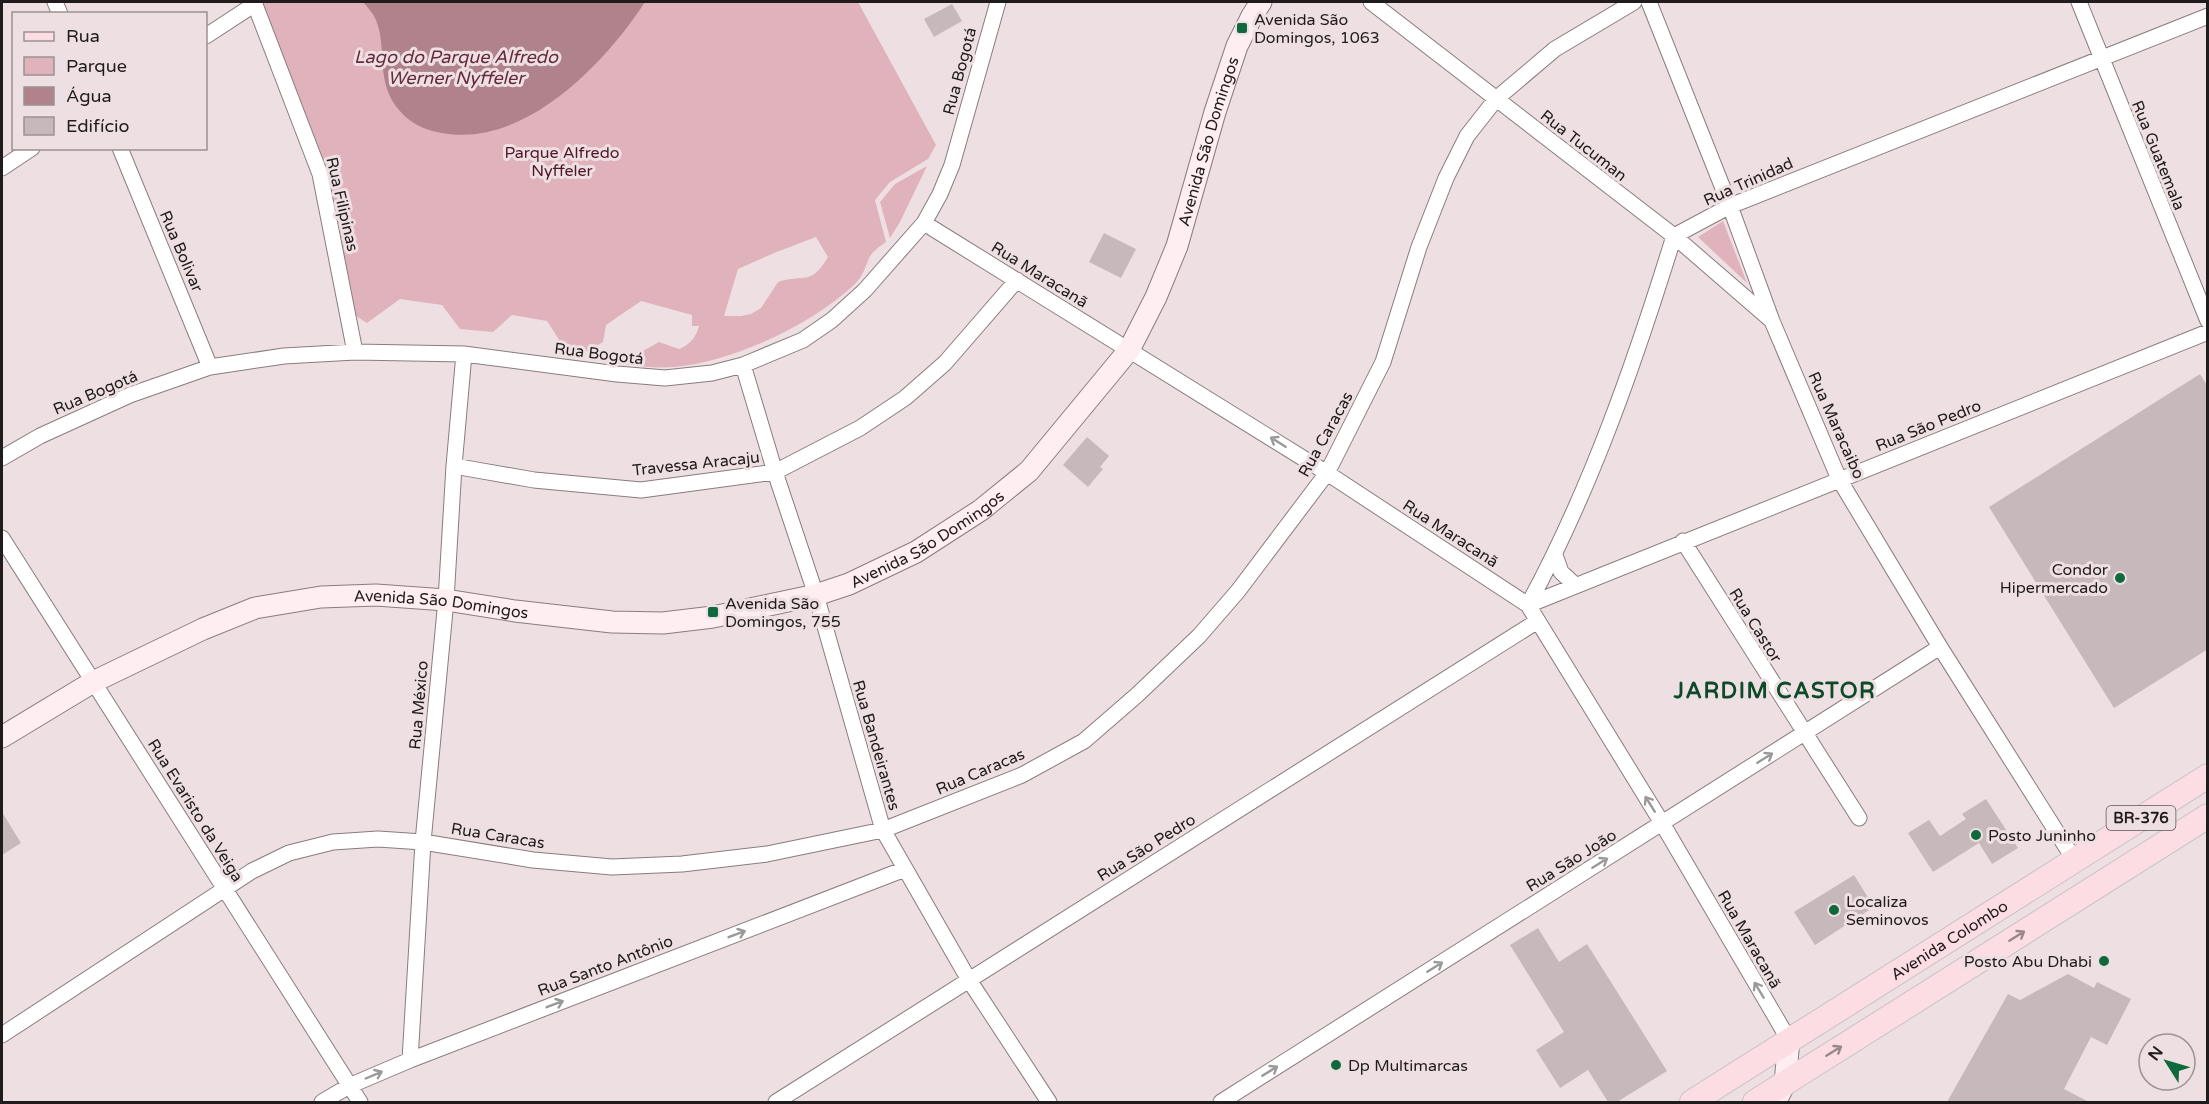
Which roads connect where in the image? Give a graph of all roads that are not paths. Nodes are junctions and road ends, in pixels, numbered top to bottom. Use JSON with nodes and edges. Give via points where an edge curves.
{"nodes":[{"id":1,"x":1261,"y":2,"type":"edge"},
{"id":2,"x":1371,"y":2,"type":"edge"},
{"id":3,"x":1634,"y":2,"type":"edge"},
{"id":4,"x":1649,"y":2,"type":"edge"},
{"id":5,"x":2079,"y":2,"type":"edge"},
{"id":6,"x":254,"y":3,"type":"edge"},
{"id":7,"x":992,"y":5,"type":"edge"},
{"id":8,"x":2208,"y":16,"type":"edge"},
{"id":9,"x":207,"y":35,"type":"edge"},
{"id":10,"x":2100,"y":58,"type":"junction"},
{"id":11,"x":1496,"y":99,"type":"junction"},
{"id":12,"x":29,"y":150,"type":"edge"},
{"id":13,"x":121,"y":150,"type":"edge"},
{"id":14,"x":2,"y":168,"type":"edge"},
{"id":15,"x":1730,"y":206,"type":"junction"},
{"id":16,"x":924,"y":223,"type":"junction"},
{"id":17,"x":1674,"y":236,"type":"junction"},
{"id":18,"x":1017,"y":280,"type":"junction"},
{"id":19,"x":1773,"y":321,"type":"junction"},
{"id":20,"x":2208,"y":321,"type":"edge"},
{"id":21,"x":2208,"y":332,"type":"edge"},
{"id":22,"x":1129,"y":351,"type":"junction"},
{"id":23,"x":355,"y":352,"type":"junction"},
{"id":24,"x":464,"y":354,"type":"junction"},
{"id":25,"x":743,"y":364,"type":"junction"},
{"id":26,"x":210,"y":367,"type":"junction"},
{"id":27,"x":2,"y":458,"type":"edge"},
{"id":28,"x":454,"y":466,"type":"junction"},
{"id":29,"x":774,"y":472,"type":"junction"},
{"id":30,"x":1327,"y":473,"type":"junction"},
{"id":31,"x":1839,"y":479,"type":"junction"},
{"id":32,"x":2,"y":538,"type":"edge"},
{"id":33,"x":1683,"y":541,"type":"junction"},
{"id":34,"x":1555,"y":555,"type":"junction"},
{"id":35,"x":1575,"y":585,"type":"junction"},
{"id":36,"x":816,"y":595,"type":"junction"},
{"id":37,"x":446,"y":600,"type":"junction"},
{"id":38,"x":1528,"y":605,"type":"junction"},
{"id":39,"x":1536,"y":622,"type":"junction"},
{"id":40,"x":1940,"y":647,"type":"junction"},
{"id":41,"x":93,"y":682,"type":"junction"},
{"id":42,"x":1804,"y":734,"type":"junction"},
{"id":43,"x":2,"y":737,"type":"edge"},
{"id":44,"x":2208,"y":776,"type":"edge"},
{"id":45,"x":2208,"y":816,"type":"edge"},
{"id":46,"x":1858,"y":818,"type":"dead end"},
{"id":47,"x":1662,"y":823,"type":"junction"},
{"id":48,"x":883,"y":830,"type":"junction"},
{"id":49,"x":423,"y":842,"type":"junction"},
{"id":50,"x":2075,"y":861,"type":"junction"},
{"id":51,"x":905,"y":869,"type":"junction"},
{"id":52,"x":224,"y":889,"type":"junction"},
{"id":53,"x":969,"y":980,"type":"junction"},
{"id":54,"x":2,"y":1035,"type":"edge"},
{"id":55,"x":1789,"y":1040,"type":"junction"},
{"id":56,"x":410,"y":1060,"type":"junction"},
{"id":57,"x":349,"y":1086,"type":"junction"},
{"id":58,"x":1781,"y":1093,"type":"edge"},
{"id":59,"x":322,"y":1102,"type":"edge"},
{"id":60,"x":360,"y":1102,"type":"edge"},
{"id":61,"x":776,"y":1102,"type":"edge"},
{"id":62,"x":1049,"y":1102,"type":"edge"},
{"id":63,"x":1221,"y":1102,"type":"edge"},
{"id":64,"x":1692,"y":1102,"type":"edge"},
{"id":65,"x":1716,"y":1102,"type":"edge"},
{"id":66,"x":1755,"y":1102,"type":"edge"}],
"edges":[{"from":1,"to":22,"type":"street","name":"Avenida São Domingos","via":[[1237,46],[1177,246]]},
{"from":2,"to":11,"type":"street","name":"Rua Tucuman"},
{"from":3,"to":11,"type":"street","name":"Rua Caracas","via":[[1555,49]]},
{"from":4,"to":15,"type":"street","name":"Rua Maracaibo"},
{"from":5,"to":10,"type":"street","name":"Rua Guatemala"},
{"from":6,"to":9,"type":"street"},
{"from":6,"to":23,"type":"street","name":"Rua Filipinas","via":[[320,174]]},
{"from":7,"to":16,"type":"street","name":"Rua Bogotá","via":[[952,165]]},
{"from":8,"to":10,"type":"street","name":"Rua Trinidad"},
{"from":10,"to":15,"type":"street","name":"Rua Trinidad"},
{"from":10,"to":20,"type":"street","name":"Rua Guatemala"},
{"from":11,"to":17,"type":"street","name":"Rua Tucuman"},
{"from":11,"to":30,"type":"street","name":"Rua Caracas","via":[[1467,136],[1446,177],[1383,362]]},
{"from":12,"to":14,"type":"street"},
{"from":13,"to":26,"type":"street","name":"Rua Bolivar"},
{"from":15,"to":17,"type":"street","name":"Rua Trinidad"},
{"from":15,"to":19,"type":"street","name":"Rua Maracaibo"},
{"from":16,"to":18,"type":"street","name":"Rua Maracanã"},
{"from":16,"to":25,"type":"street","name":"Rua Bogotá","via":[[865,290],[832,320],[803,340]]},
{"from":17,"to":19,"type":"street","name":"Rua Tucuman"},
{"from":17,"to":34,"type":"street","via":[[1620,398]]},
{"from":18,"to":22,"type":"street","name":"Rua Maracanã"},
{"from":18,"to":29,"type":"street","name":"Travessa Aracaju","via":[[945,363],[905,398],[860,428]]},
{"from":19,"to":31,"type":"street","name":"Rua Maracaibo"},
{"from":21,"to":31,"type":"street","name":"Rua São Pedro"},
{"from":30,"to":22,"type":"street","name":"Rua Maracanã","one_way":true},
{"from":22,"to":36,"type":"street","name":"Avenida São Domingos","via":[[1029,471],[981,510],[916,552]]},
{"from":23,"to":24,"type":"street","name":"Rua Bogotá"},
{"from":23,"to":26,"type":"street","name":"Rua Bogotá","via":[[284,356]]},
{"from":24,"to":25,"type":"street","name":"Rua Bogotá","via":[[665,378]]},
{"from":24,"to":28,"type":"street","name":"Rua México"},
{"from":25,"to":29,"type":"street","name":"Rua Bandeirantes"},
{"from":26,"to":27,"type":"street","name":"Rua Bogotá","via":[[130,395]]},
{"from":28,"to":29,"type":"street","name":"Travessa Aracaju","via":[[534,480],[641,489]]},
{"from":28,"to":37,"type":"street","name":"Rua México"},
{"from":29,"to":36,"type":"street","name":"Rua Bandeirantes"},
{"from":30,"to":38,"type":"street","name":"Rua Maracanã"},
{"from":30,"to":48,"type":"street","name":"Rua Caracas","via":[[1200,636],[1084,741],[1022,775]]},
{"from":31,"to":33,"type":"street","name":"Rua São Pedro"},
{"from":31,"to":40,"type":"street","name":"Rua Maracaibo"},
{"from":32,"to":41,"type":"street","name":"Rua Evaristo da Veiga"},
{"from":33,"to":35,"type":"street","name":"Rua São Pedro"},
{"from":33,"to":42,"type":"street","name":"Rua Castor"},
{"from":34,"to":35,"type":"street","via":[[1562,572]]},
{"from":34,"to":38,"type":"street"},
{"from":35,"to":38,"type":"street","name":"Rua São Pedro"},
{"from":36,"to":37,"type":"street","name":"Avenida São Domingos","via":[[713,617],[663,623],[525,613]]},
{"from":36,"to":48,"type":"street","name":"Rua Bandeirantes"},
{"from":37,"to":41,"type":"street","name":"Avenida São Domingos","via":[[376,595],[321,597],[255,608]]},
{"from":37,"to":49,"type":"street","name":"Rua México"},
{"from":38,"to":39,"type":"street","name":"Rua Maracanã"},
{"from":47,"to":39,"type":"street","name":"Rua Maracanã","one_way":true},
{"from":39,"to":53,"type":"street","name":"Rua São Pedro"},
{"from":40,"to":42,"type":"street","name":"Rua São João"},
{"from":40,"to":50,"type":"street","name":"Rua Maracaibo"},
{"from":41,"to":43,"type":"street","name":"Avenida São Domingos"},
{"from":41,"to":52,"type":"street","name":"Rua Evaristo da Veiga"},
{"from":42,"to":46,"type":"street","name":"Rua Castor"},
{"from":47,"to":42,"type":"street","name":"Rua São João","one_way":true},
{"from":44,"to":50,"type":"main road","name":"Avenida Colombo","number":"BR-376"},
{"from":58,"to":45,"type":"main road","name":"Avenida Colombo","number":"BR-376","one_way":true},
{"from":55,"to":47,"type":"street","name":"Rua Maracanã","one_way":true},
{"from":63,"to":47,"type":"street","name":"Rua São João","one_way":true},
{"from":48,"to":49,"type":"street","name":"Rua Caracas","via":[[767,854],[612,867],[533,860]]},
{"from":48,"to":51,"type":"street","name":"Rua Bandeirantes"},
{"from":49,"to":52,"type":"street","name":"Rua Caracas","via":[[333,842],[289,853]]},
{"from":49,"to":56,"type":"street","name":"Rua México"},
{"from":50,"to":55,"type":"main road","name":"Avenida Colombo","number":"BR-376"},
{"from":51,"to":53,"type":"street","name":"Rua Bandeirantes"},
{"from":56,"to":51,"type":"street","name":"Rua Santo Antônio","one_way":true},
{"from":52,"to":54,"type":"street","name":"Rua Caracas"},
{"from":52,"to":57,"type":"street","name":"Rua Evaristo da Veiga"},
{"from":53,"to":61,"type":"street","name":"Rua São Pedro"},
{"from":53,"to":62,"type":"street","name":"Rua Bandeirantes"},
{"from":55,"to":58,"type":"street"},
{"from":55,"to":64,"type":"main road","name":"Avenida Colombo","number":"BR-376"},
{"from":55,"to":65,"type":"street"},
{"from":57,"to":56,"type":"street","name":"Rua Santo Antônio","one_way":true},
{"from":57,"to":59,"type":"street","name":"Rua Santo Antônio"},
{"from":57,"to":60,"type":"street","name":"Rua Evaristo da Veiga"},
{"from":58,"to":66,"type":"main road","name":"Avenida Colombo","number":"BR-376"}]}
